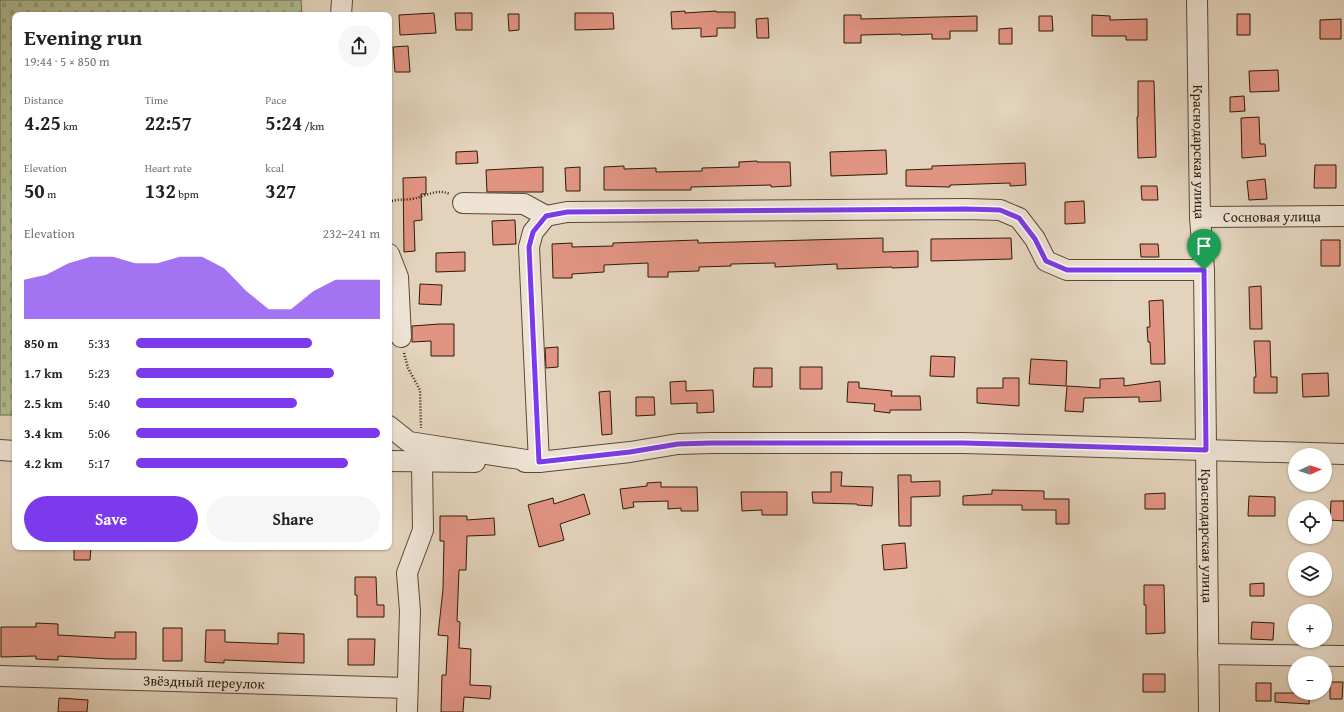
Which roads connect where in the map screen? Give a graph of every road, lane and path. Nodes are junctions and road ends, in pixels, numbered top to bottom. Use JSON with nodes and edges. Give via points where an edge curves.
{"nodes":[{"id":1,"x":342,"y":0,"type":"edge"},
{"id":2,"x":1197,"y":0,"type":"edge"},
{"id":3,"x":341,"y":12,"type":"edge"},
{"id":4,"x":441,"y":191,"type":"dead end"},
{"id":5,"x":392,"y":201,"type":"edge"},
{"id":6,"x":463,"y":203,"type":"dead end"},
{"id":7,"x":546,"y":216,"type":"junction"},
{"id":8,"x":1344,"y":216,"type":"edge"},
{"id":9,"x":1200,"y":217,"type":"junction"},
{"id":10,"x":392,"y":262,"type":"edge"},
{"id":11,"x":1204,"y":270,"type":"junction"},
{"id":12,"x":401,"y":337,"type":"joint"},
{"id":13,"x":392,"y":428,"type":"edge"},
{"id":14,"x":0,"y":450,"type":"edge"},
{"id":15,"x":1206,"y":450,"type":"junction"},
{"id":16,"x":12,"y":451,"type":"edge"},
{"id":17,"x":421,"y":453,"type":"junction"},
{"id":18,"x":1344,"y":454,"type":"edge"},
{"id":19,"x":392,"y":460,"type":"edge"},
{"id":20,"x":539,"y":462,"type":"junction"},
{"id":21,"x":1208,"y":654,"type":"junction"},
{"id":22,"x":1344,"y":656,"type":"edge"},
{"id":23,"x":0,"y":676,"type":"edge"},
{"id":24,"x":407,"y":688,"type":"junction"},
{"id":25,"x":407,"y":712,"type":"edge"},
{"id":26,"x":1209,"y":712,"type":"edge"}],
"edges":[{"from":1,"to":3,"type":"street"},
{"from":2,"to":9,"type":"street","name":"Краснодарская улица"},
{"from":4,"to":5,"type":"path"},
{"from":6,"to":7,"type":"street","via":[[524,204]]},
{"from":7,"to":11,"type":"street","via":[[567,212],[1000,210],[1019,218],[1035,239],[1046,261],[1067,270]]},
{"from":7,"to":20,"type":"street","via":[[533,232],[529,247]]},
{"from":8,"to":9,"type":"street","name":"Сосновая улица"},
{"from":9,"to":11,"type":"street","name":"Краснодарская улица"},
{"from":10,"to":12,"type":"street","via":[[398,277]]},
{"from":11,"to":15,"type":"street","name":"Краснодарская улица"},
{"from":12,"to":17,"type":"path","via":[[408,368],[420,390]]},
{"from":13,"to":17,"type":"street"},
{"from":14,"to":16,"type":"street"},
{"from":15,"to":18,"type":"street"},
{"from":15,"to":20,"type":"street","via":[[963,443],[712,443],[678,444]]},
{"from":15,"to":21,"type":"street","name":"Краснодарская улица"},
{"from":17,"to":19,"type":"street"},
{"from":17,"to":20,"type":"street"},
{"from":17,"to":24,"type":"street","via":[[423,530],[407,573],[410,611]]},
{"from":21,"to":22,"type":"street"},
{"from":21,"to":26,"type":"street","name":"Краснодарская улица"},
{"from":23,"to":24,"type":"street","name":"Звёздный переулок"},
{"from":24,"to":25,"type":"street"}]}
